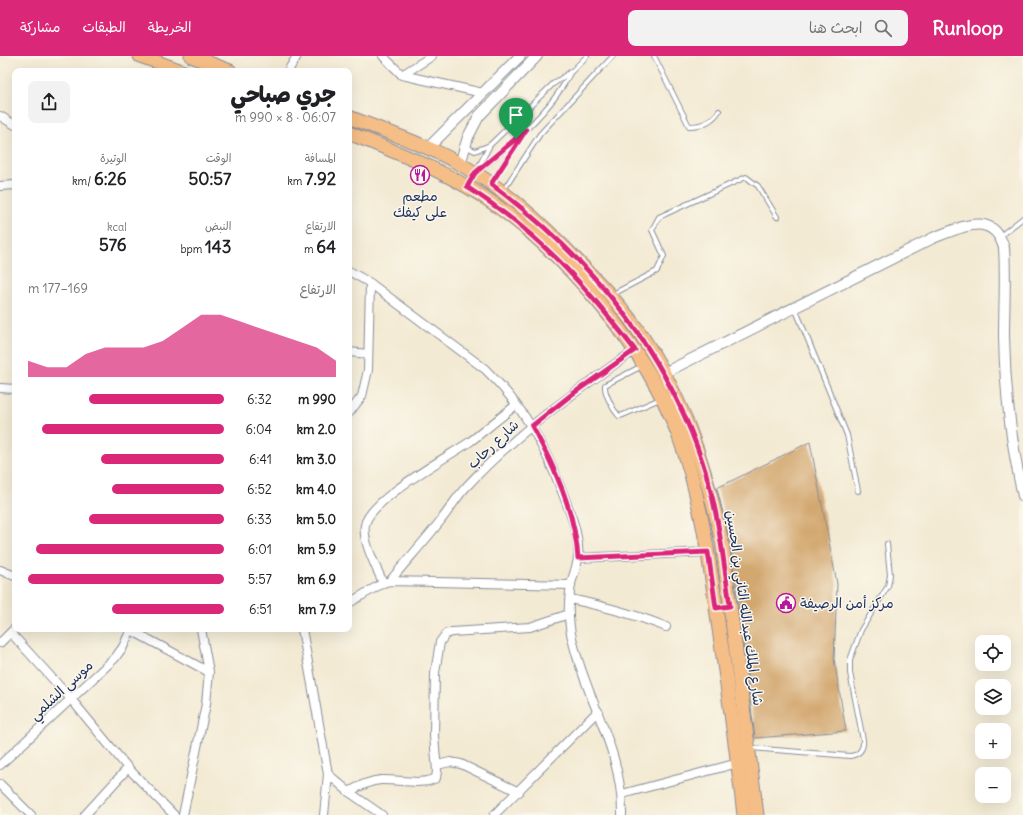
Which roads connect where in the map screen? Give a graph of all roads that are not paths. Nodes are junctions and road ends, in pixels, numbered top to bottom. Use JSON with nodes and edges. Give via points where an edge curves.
{"nodes":[{"id":1,"x":140,"y":56,"type":"edge"},
{"id":2,"x":297,"y":56,"type":"edge"},
{"id":3,"x":383,"y":56,"type":"edge"},
{"id":4,"x":432,"y":56,"type":"edge"},
{"id":5,"x":520,"y":56,"type":"edge"},
{"id":6,"x":537,"y":56,"type":"edge"},
{"id":7,"x":587,"y":56,"type":"edge"},
{"id":8,"x":613,"y":56,"type":"edge"},
{"id":9,"x":654,"y":56,"type":"edge"},
{"id":10,"x":197,"y":57,"type":"edge"},
{"id":11,"x":174,"y":68,"type":"edge"},
{"id":12,"x":223,"y":68,"type":"edge"},
{"id":13,"x":290,"y":68,"type":"edge"},
{"id":14,"x":572,"y":71,"type":"junction"},
{"id":15,"x":402,"y":74,"type":"junction"},
{"id":16,"x":483,"y":93,"type":"junction"},
{"id":17,"x":719,"y":110,"type":"dead end"},
{"id":18,"x":0,"y":116,"type":"edge"},
{"id":19,"x":352,"y":118,"type":"edge"},
{"id":20,"x":12,"y":123,"type":"edge"},
{"id":21,"x":526,"y":130,"type":"junction"},
{"id":22,"x":352,"y":134,"type":"edge"},
{"id":23,"x":490,"y":145,"type":"junction"},
{"id":24,"x":466,"y":146,"type":"junction"},
{"id":25,"x":428,"y":148,"type":"junction"},
{"id":26,"x":460,"y":164,"type":"junction"},
{"id":27,"x":475,"y":173,"type":"junction"},
{"id":28,"x":491,"y":184,"type":"junction"},
{"id":29,"x":12,"y":185,"type":"edge"},
{"id":30,"x":0,"y":186,"type":"edge"},
{"id":31,"x":467,"y":187,"type":"junction"},
{"id":32,"x":502,"y":193,"type":"junction"},
{"id":33,"x":777,"y":217,"type":"dead end"},
{"id":34,"x":1023,"y":218,"type":"edge"},
{"id":35,"x":1000,"y":236,"type":"junction"},
{"id":36,"x":352,"y":273,"type":"edge"},
{"id":37,"x":370,"y":283,"type":"junction"},
{"id":38,"x":610,"y":295,"type":"junction"},
{"id":39,"x":795,"y":308,"type":"junction"},
{"id":40,"x":635,"y":350,"type":"junction"},
{"id":41,"x":352,"y":352,"type":"edge"},
{"id":42,"x":368,"y":354,"type":"junction"},
{"id":43,"x":645,"y":365,"type":"junction"},
{"id":44,"x":664,"y":373,"type":"junction"},
{"id":45,"x":0,"y":388,"type":"edge"},
{"id":46,"x":12,"y":389,"type":"edge"},
{"id":47,"x":661,"y":398,"type":"junction"},
{"id":48,"x":516,"y":405,"type":"junction"},
{"id":49,"x":352,"y":409,"type":"edge"},
{"id":50,"x":532,"y":426,"type":"junction"},
{"id":51,"x":1021,"y":476,"type":"edge"},
{"id":52,"x":858,"y":490,"type":"dead end"},
{"id":53,"x":1023,"y":496,"type":"edge"},
{"id":54,"x":887,"y":544,"type":"dead end"},
{"id":55,"x":708,"y":552,"type":"junction"},
{"id":56,"x":578,"y":558,"type":"junction"},
{"id":57,"x":0,"y":570,"type":"edge"},
{"id":58,"x":12,"y":575,"type":"edge"},
{"id":59,"x":387,"y":582,"type":"junction"},
{"id":60,"x":571,"y":585,"type":"junction"},
{"id":61,"x":570,"y":599,"type":"junction"},
{"id":62,"x":352,"y":601,"type":"edge"},
{"id":63,"x":730,"y":606,"type":"junction"},
{"id":64,"x":716,"y":608,"type":"junction"},
{"id":65,"x":569,"y":614,"type":"junction"},
{"id":66,"x":666,"y":627,"type":"dead end"},
{"id":67,"x":12,"y":632,"type":"edge"},
{"id":68,"x":14,"y":632,"type":"edge"},
{"id":69,"x":130,"y":632,"type":"edge"},
{"id":70,"x":136,"y":632,"type":"edge"},
{"id":71,"x":202,"y":632,"type":"edge"},
{"id":72,"x":304,"y":632,"type":"edge"},
{"id":73,"x":0,"y":643,"type":"edge"},
{"id":74,"x":209,"y":672,"type":"junction"},
{"id":75,"x":71,"y":699,"type":"junction"},
{"id":76,"x":598,"y":711,"type":"junction"},
{"id":77,"x":748,"y":748,"type":"junction"},
{"id":78,"x":738,"y":763,"type":"junction"},
{"id":79,"x":0,"y":765,"type":"edge"},
{"id":80,"x":437,"y":765,"type":"junction"},
{"id":81,"x":128,"y":768,"type":"junction"},
{"id":82,"x":328,"y":774,"type":"junction"},
{"id":83,"x":0,"y":784,"type":"edge"},
{"id":84,"x":349,"y":792,"type":"junction"},
{"id":85,"x":518,"y":792,"type":"junction"},
{"id":86,"x":622,"y":794,"type":"junction"},
{"id":87,"x":31,"y":815,"type":"edge"},
{"id":88,"x":85,"y":815,"type":"edge"},
{"id":89,"x":174,"y":815,"type":"edge"},
{"id":90,"x":183,"y":815,"type":"edge"},
{"id":91,"x":324,"y":815,"type":"edge"},
{"id":92,"x":382,"y":815,"type":"edge"},
{"id":93,"x":494,"y":815,"type":"edge"},
{"id":94,"x":622,"y":815,"type":"edge"},
{"id":95,"x":744,"y":815,"type":"edge"},
{"id":96,"x":757,"y":815,"type":"edge"}],
"edges":[{"from":1,"to":11,"type":"main road"},
{"from":2,"to":13,"type":"street"},
{"from":3,"to":15,"type":"street"},
{"from":4,"to":15,"type":"street"},
{"from":5,"to":16,"type":"street"},
{"from":6,"to":24,"type":"street","via":[[479,116],[468,136]]},
{"from":7,"to":14,"type":"lane"},
{"from":8,"to":32,"type":"lane","via":[[540,134]]},
{"from":9,"to":17,"type":"lane","via":[[689,126],[700,126],[714,118]]},
{"from":10,"to":12,"type":"main road"},
{"from":14,"to":21,"type":"lane","via":[[561,90]]},
{"from":14,"to":23,"type":"lane","via":[[553,84]]},
{"from":15,"to":16,"type":"street"},
{"from":16,"to":25,"type":"street"},
{"from":18,"to":20,"type":"street"},
{"from":19,"to":25,"type":"main road","name":"شارع الملك عبدالله الثاني بن الحسين"},
{"from":21,"to":27,"type":"lane"},
{"from":21,"to":28,"type":"lane"},
{"from":22,"to":31,"type":"main road","name":"شارع الملك عبدالله الثاني بن الحسين","via":[[422,163]]},
{"from":23,"to":24,"type":"lane","via":[[475,151]]},
{"from":23,"to":27,"type":"lane"},
{"from":24,"to":26,"type":"street"},
{"from":25,"to":26,"type":"main road","name":"شارع الملك عبدالله الثاني بن الحسين"},
{"from":26,"to":27,"type":"main road","name":"شارع الملك عبدالله الثاني بن الحسين"},
{"from":27,"to":28,"type":"main road","name":"شارع الملك عبدالله الثاني بن الحسين"},
{"from":27,"to":31,"type":"main road"},
{"from":28,"to":32,"type":"main road","name":"شارع الملك عبدالله الثاني بن الحسين"},
{"from":29,"to":30,"type":"street"},
{"from":31,"to":40,"type":"main road","name":"شارع الملك عبدالله الثاني بن الحسين","via":[[497,206],[536,237],[598,303]]},
{"from":32,"to":38,"type":"main road","name":"شارع الملك عبدالله الثاني بن الحسين","via":[[527,211]]},
{"from":33,"to":38,"type":"lane","via":[[758,186],[746,177],[659,217],[652,230],[664,256],[657,271]]},
{"from":34,"to":35,"type":"lane"},
{"from":35,"to":39,"type":"street","via":[[991,226],[985,224],[964,227],[933,238]]},
{"from":35,"to":51,"type":"street","via":[[1005,268],[1004,336],[1007,394]]},
{"from":36,"to":37,"type":"street"},
{"from":37,"to":42,"type":"street"},
{"from":37,"to":48,"type":"street","via":[[485,369]]},
{"from":38,"to":44,"type":"main road","name":"شارع الملك عبدالله الثاني بن الحسين","via":[[635,326]]},
{"from":39,"to":44,"type":"street"},
{"from":39,"to":52,"type":"lane","via":[[847,435]]},
{"from":40,"to":43,"type":"main road","name":"شارع الملك عبدالله الثاني بن الحسين"},
{"from":40,"to":50,"type":"street","name":"شارع رحاب"},
{"from":41,"to":42,"type":"street"},
{"from":42,"to":49,"type":"street","via":[[366,384],[362,396]]},
{"from":43,"to":47,"type":"main road","name":"شارع الملك عبدالله الثاني بن الحسين"},
{"from":43,"to":47,"type":"lane","via":[[605,385],[605,390],[619,416]]},
{"from":44,"to":63,"type":"main road","name":"شارع الملك عبدالله الثاني بن الحسين","via":[[689,427],[704,468],[722,544]]},
{"from":45,"to":46,"type":"street"},
{"from":47,"to":55,"type":"main road","name":"شارع الملك عبدالله الثاني بن الحسين","via":[[678,433],[698,499]]},
{"from":48,"to":50,"type":"street"},
{"from":48,"to":59,"type":"street","via":[[470,441],[405,484],[368,516],[364,533],[368,549]]},
{"from":50,"to":56,"type":"street","via":[[548,454],[575,527]]},
{"from":50,"to":59,"type":"street","name":"شارع رحاب","via":[[466,487]]},
{"from":51,"to":53,"type":"street"},
{"from":54,"to":77,"type":"lane","via":[[890,575],[888,586],[861,630],[850,660],[850,673],[863,740],[861,750],[850,756]]},
{"from":55,"to":56,"type":"street"},
{"from":55,"to":64,"type":"main road","name":"شارع الملك عبدالله الثاني بن الحسين"},
{"from":56,"to":60,"type":"street"},
{"from":57,"to":58,"type":"street"},
{"from":59,"to":60,"type":"street"},
{"from":59,"to":62,"type":"street"},
{"from":60,"to":61,"type":"street"},
{"from":61,"to":65,"type":"street"},
{"from":61,"to":66,"type":"street","via":[[633,615]]},
{"from":63,"to":64,"type":"main road"},
{"from":63,"to":77,"type":"main road","name":"شارع الملك عبدالله الثاني بن الحسين"},
{"from":64,"to":78,"type":"main road","name":"شارع الملك عبدالله الثاني بن الحسين"},
{"from":65,"to":76,"type":"street","via":[[572,640],[580,667]]},
{"from":65,"to":80,"type":"street","via":[[530,627],[446,634],[438,647],[435,673],[434,729]]},
{"from":67,"to":73,"type":"street"},
{"from":68,"to":75,"type":"street"},
{"from":69,"to":75,"type":"street","name":"موسى الشلمي","via":[[115,658]]},
{"from":70,"to":74,"type":"street"},
{"from":71,"to":74,"type":"street"},
{"from":72,"to":82,"type":"street"},
{"from":74,"to":90,"type":"street","via":[[206,704]]},
{"from":75,"to":79,"type":"street","name":"موسى الشلمي"},
{"from":75,"to":81,"type":"street"},
{"from":76,"to":85,"type":"street"},
{"from":76,"to":86,"type":"street","via":[[612,749]]},
{"from":77,"to":96,"type":"main road","name":"شارع الملك عبدالله الثاني بن الحسين"},
{"from":78,"to":86,"type":"street"},
{"from":78,"to":95,"type":"main road","name":"شارع الملك عبدالله الثاني بن الحسين"},
{"from":80,"to":84,"type":"street","via":[[437,775],[431,781],[381,780]]},
{"from":80,"to":85,"type":"street","via":[[450,762],[461,764]]},
{"from":81,"to":88,"type":"street"},
{"from":81,"to":89,"type":"street"},
{"from":82,"to":84,"type":"street"},
{"from":82,"to":91,"type":"street"},
{"from":83,"to":87,"type":"street"},
{"from":84,"to":92,"type":"street"},
{"from":85,"to":93,"type":"street"},
{"from":86,"to":94,"type":"street"}]}
